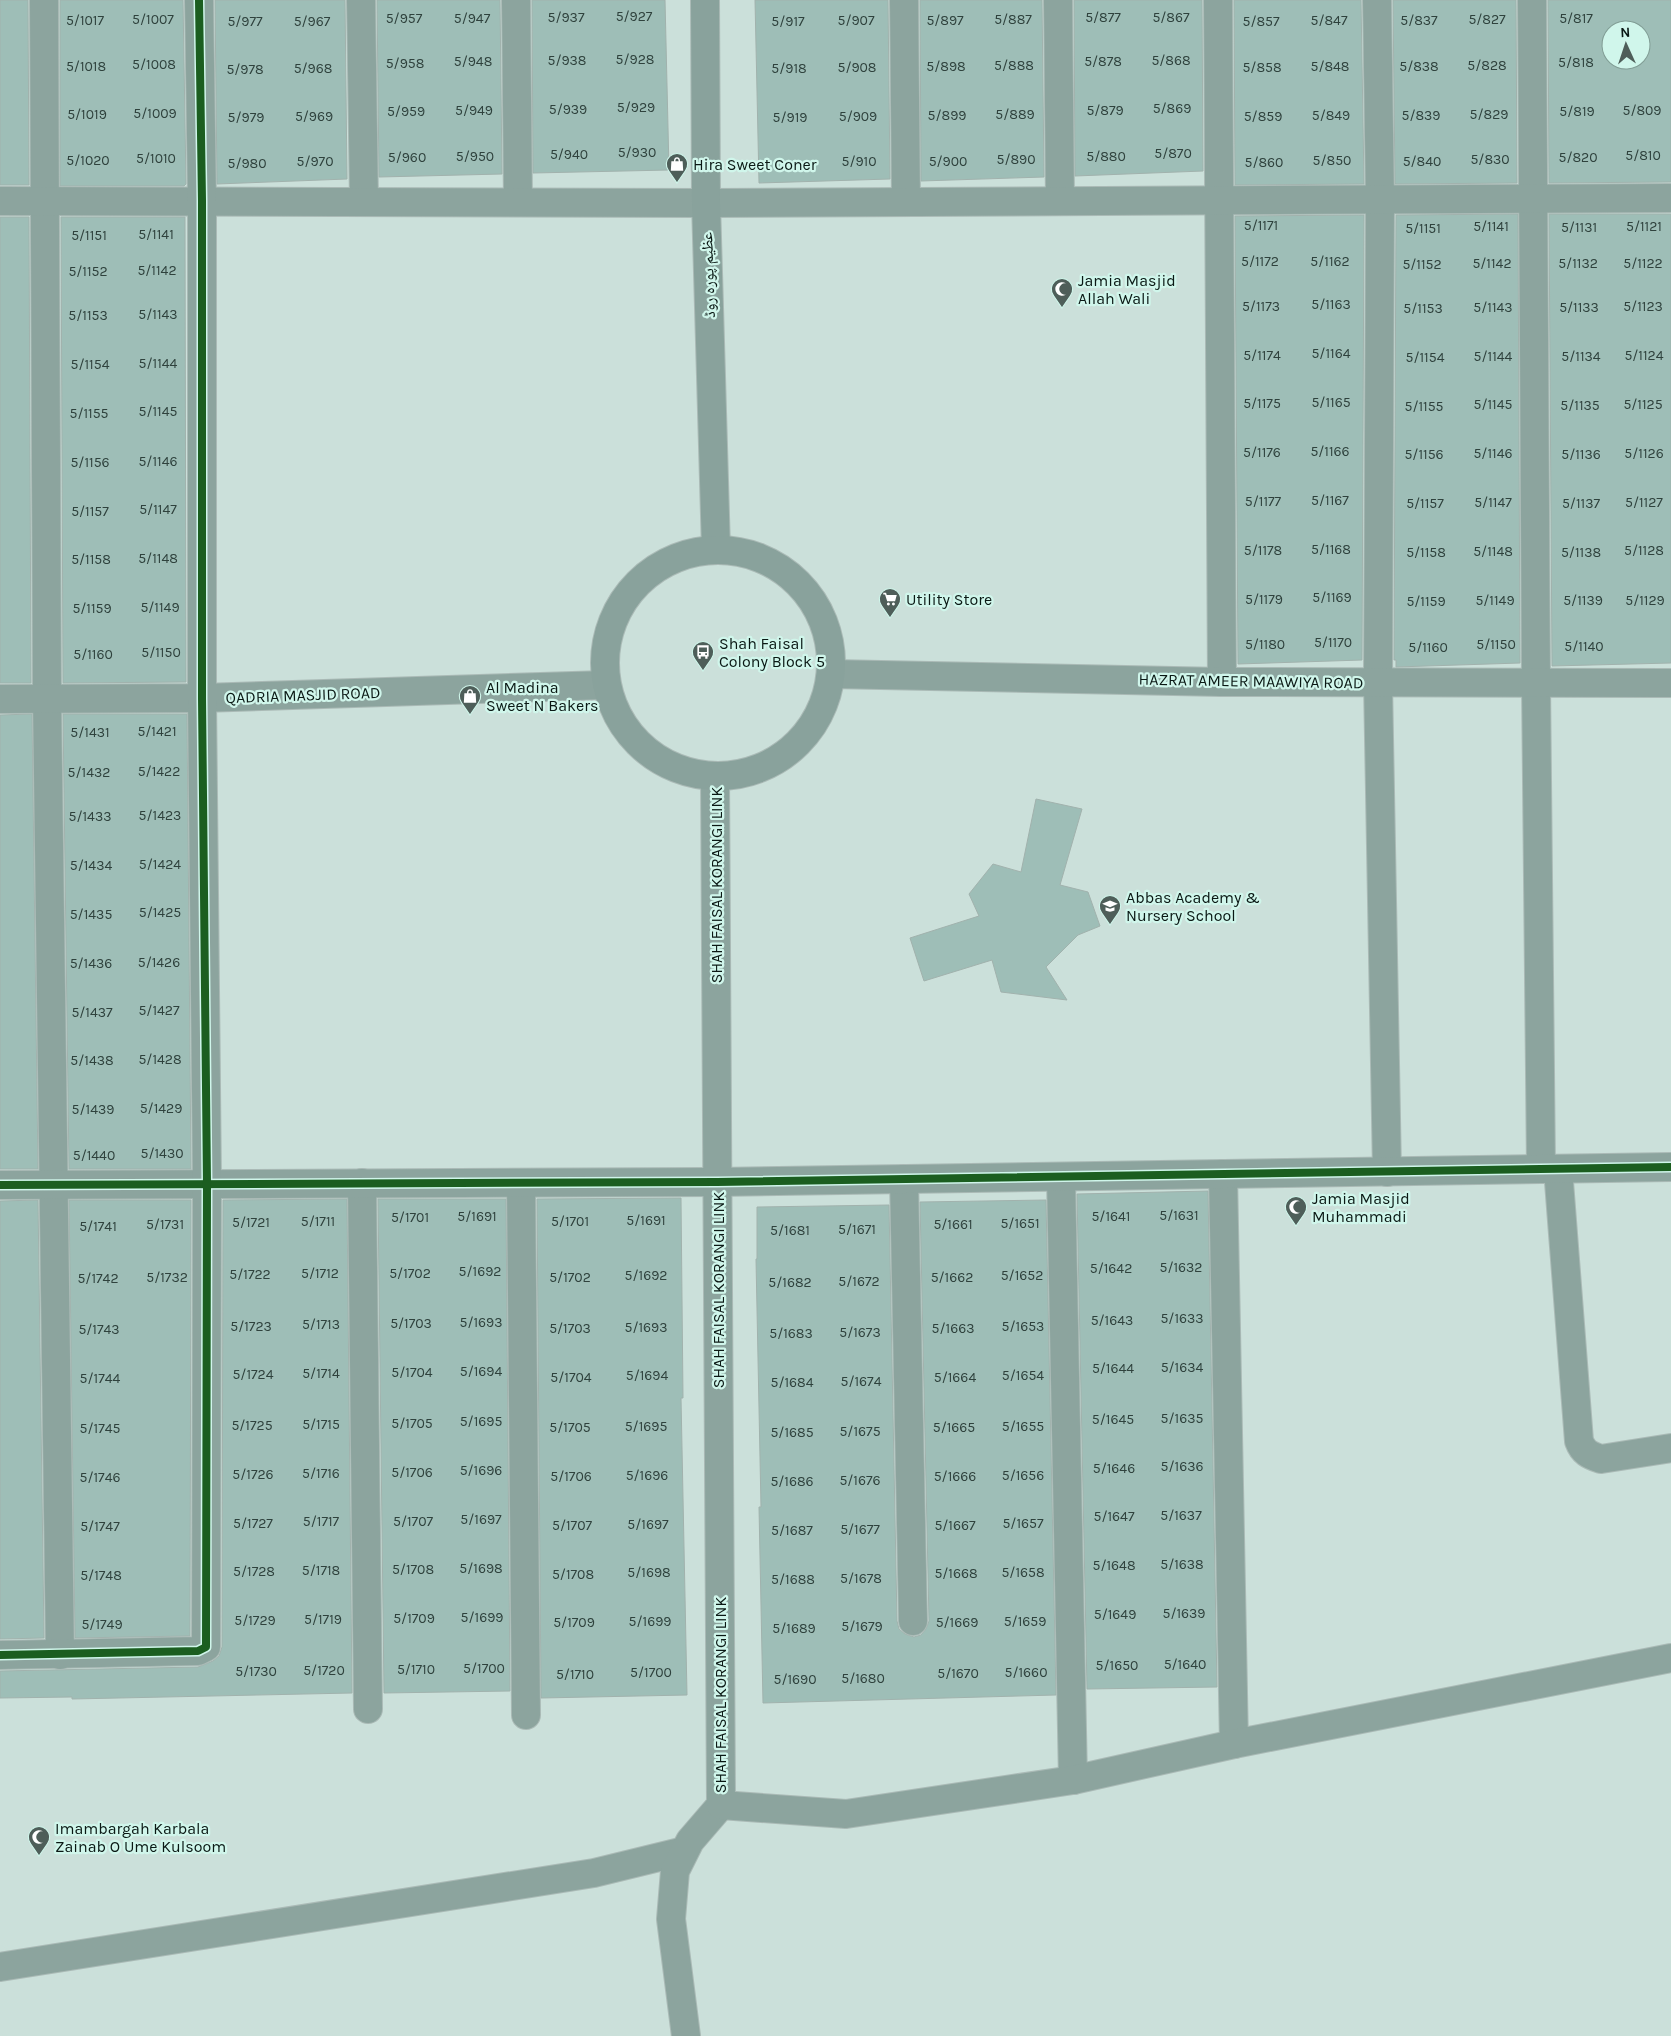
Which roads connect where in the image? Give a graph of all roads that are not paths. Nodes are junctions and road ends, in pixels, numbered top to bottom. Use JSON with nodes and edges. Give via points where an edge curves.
{"nodes":[{"id":1,"x":44,"y":0,"type":"edge"},
{"id":2,"x":199,"y":0,"type":"edge"},
{"id":3,"x":361,"y":0,"type":"edge"},
{"id":4,"x":516,"y":0,"type":"edge"},
{"id":5,"x":705,"y":0,"type":"edge"},
{"id":6,"x":904,"y":0,"type":"edge"},
{"id":7,"x":1058,"y":0,"type":"edge"},
{"id":8,"x":1218,"y":0,"type":"edge"},
{"id":9,"x":1377,"y":0,"type":"edge"},
{"id":10,"x":1532,"y":0,"type":"edge"},
{"id":11,"x":1671,"y":198,"type":"edge"},
{"id":12,"x":1532,"y":199,"type":"junction"},
{"id":13,"x":1380,"y":200,"type":"junction"},
{"id":14,"x":0,"y":201,"type":"edge"},
{"id":15,"x":44,"y":201,"type":"junction"},
{"id":16,"x":202,"y":201,"type":"junction"},
{"id":17,"x":1060,"y":201,"type":"junction"},
{"id":18,"x":1219,"y":201,"type":"junction"},
{"id":19,"x":364,"y":202,"type":"junction"},
{"id":20,"x":518,"y":202,"type":"junction"},
{"id":21,"x":906,"y":202,"type":"junction"},
{"id":22,"x":706,"y":203,"type":"junction"},
{"id":23,"x":716,"y":550,"type":"junction"},
{"id":24,"x":831,"y":674,"type":"junction"},
{"id":25,"x":1222,"y":682,"type":"junction"},
{"id":26,"x":1378,"y":682,"type":"junction"},
{"id":27,"x":1536,"y":682,"type":"junction"},
{"id":28,"x":1671,"y":683,"type":"edge"},
{"id":29,"x":605,"y":685,"type":"junction"},
{"id":30,"x":202,"y":698,"type":"junction"},
{"id":31,"x":0,"y":699,"type":"edge"},
{"id":32,"x":47,"y":699,"type":"junction"},
{"id":33,"x":715,"y":776,"type":"junction"},
{"id":34,"x":1671,"y":1167,"type":"edge"},
{"id":35,"x":1550,"y":1169,"type":"junction"},
{"id":36,"x":1387,"y":1172,"type":"junction"},
{"id":37,"x":1224,"y":1174,"type":"junction"},
{"id":38,"x":1061,"y":1176,"type":"junction"},
{"id":39,"x":904,"y":1179,"type":"junction"},
{"id":40,"x":521,"y":1182,"type":"junction"},
{"id":41,"x":717,"y":1182,"type":"junction"},
{"id":42,"x":362,"y":1183,"type":"junction"},
{"id":43,"x":54,"y":1184,"type":"junction"},
{"id":44,"x":207,"y":1184,"type":"junction"},
{"id":45,"x":0,"y":1185,"type":"edge"},
{"id":46,"x":1671,"y":1448,"type":"edge"},
{"id":47,"x":912,"y":1621,"type":"dead end"},
{"id":48,"x":0,"y":1655,"type":"edge"},
{"id":49,"x":60,"y":1656,"type":"junction"},
{"id":50,"x":1671,"y":1658,"type":"edge"},
{"id":51,"x":368,"y":1709,"type":"dead end"},
{"id":52,"x":526,"y":1714,"type":"dead end"},
{"id":53,"x":1234,"y":1744,"type":"junction"},
{"id":54,"x":1073,"y":1780,"type":"junction"},
{"id":55,"x":721,"y":1805,"type":"junction"},
{"id":56,"x":684,"y":1851,"type":"junction"},
{"id":57,"x":0,"y":1967,"type":"edge"},
{"id":58,"x":686,"y":2036,"type":"edge"}],
"edges":[{"from":1,"to":15,"type":"street"},
{"from":2,"to":16,"type":"street"},
{"from":3,"to":19,"type":"street"},
{"from":4,"to":20,"type":"street"},
{"from":5,"to":22,"type":"main road","name":"عظیم پورہ روڈ"},
{"from":6,"to":21,"type":"street"},
{"from":7,"to":17,"type":"street"},
{"from":8,"to":18,"type":"street"},
{"from":9,"to":13,"type":"street"},
{"from":10,"to":12,"type":"street"},
{"from":11,"to":12,"type":"street"},
{"from":12,"to":13,"type":"street"},
{"from":12,"to":27,"type":"street"},
{"from":13,"to":18,"type":"street"},
{"from":13,"to":26,"type":"street"},
{"from":14,"to":15,"type":"street"},
{"from":15,"to":16,"type":"street"},
{"from":15,"to":32,"type":"street"},
{"from":16,"to":19,"type":"street"},
{"from":16,"to":30,"type":"street"},
{"from":17,"to":18,"type":"street"},
{"from":17,"to":21,"type":"street"},
{"from":18,"to":25,"type":"street"},
{"from":19,"to":20,"type":"street"},
{"from":20,"to":22,"type":"street"},
{"from":21,"to":22,"type":"street"},
{"from":22,"to":23,"type":"main road","name":"عظیم پورہ روڈ"},
{"from":23,"to":24,"type":"main road","via":[[747,554],[776,566],[801,586],[820,612],[829,642]]},
{"from":23,"to":29,"type":"main road","via":[[683,554],[653,569],[629,592],[612,619],[604,652]]},
{"from":24,"to":25,"type":"street","name":"HAZRAT AMEER MAAWIYA ROAD"},
{"from":24,"to":33,"type":"main road","via":[[823,706],[805,736],[780,758],[749,772]]},
{"from":25,"to":26,"type":"street","name":"HAZRAT AMEER MAAWIYA ROAD"},
{"from":26,"to":27,"type":"street","name":"HAZRAT AMEER MAAWIYA ROAD"},
{"from":26,"to":36,"type":"street"},
{"from":27,"to":28,"type":"street","name":"HAZRAT AMEER MAAWIYA ROAD"},
{"from":27,"to":35,"type":"street"},
{"from":29,"to":30,"type":"street","name":"QADRIA MASJID ROAD"},
{"from":29,"to":33,"type":"main road","via":[[619,720],[644,750],[678,769]]},
{"from":30,"to":32,"type":"street","name":"QADRIA MASJID ROAD"},
{"from":30,"to":44,"type":"street"},
{"from":31,"to":32,"type":"street","name":"QADRIA MASJID ROAD"},
{"from":32,"to":43,"type":"street"},
{"from":33,"to":41,"type":"street","name":"SHAH FAISAL KORANGI LINK"},
{"from":34,"to":35,"type":"street"},
{"from":35,"to":36,"type":"street"},
{"from":35,"to":46,"type":"street","via":[[1582,1449],[1601,1459]]},
{"from":36,"to":37,"type":"street"},
{"from":37,"to":38,"type":"street"},
{"from":37,"to":53,"type":"street"},
{"from":38,"to":39,"type":"street"},
{"from":38,"to":54,"type":"street"},
{"from":39,"to":41,"type":"street"},
{"from":39,"to":47,"type":"street"},
{"from":40,"to":41,"type":"street"},
{"from":40,"to":42,"type":"street"},
{"from":40,"to":52,"type":"street"},
{"from":41,"to":55,"type":"street","name":"SHAH FAISAL KORANGI LINK"},
{"from":42,"to":44,"type":"street"},
{"from":42,"to":51,"type":"street"},
{"from":43,"to":44,"type":"street"},
{"from":43,"to":45,"type":"street"},
{"from":43,"to":49,"type":"street"},
{"from":44,"to":49,"type":"street","via":[[206,1646],[198,1651]]},
{"from":48,"to":49,"type":"street"},
{"from":50,"to":53,"type":"street"},
{"from":53,"to":54,"type":"street"},
{"from":54,"to":55,"type":"street","via":[[846,1814]]},
{"from":55,"to":56,"type":"street"},
{"from":56,"to":57,"type":"street","via":[[594,1873]]},
{"from":56,"to":58,"type":"street","via":[[675,1871],[670,1919]]}]}
